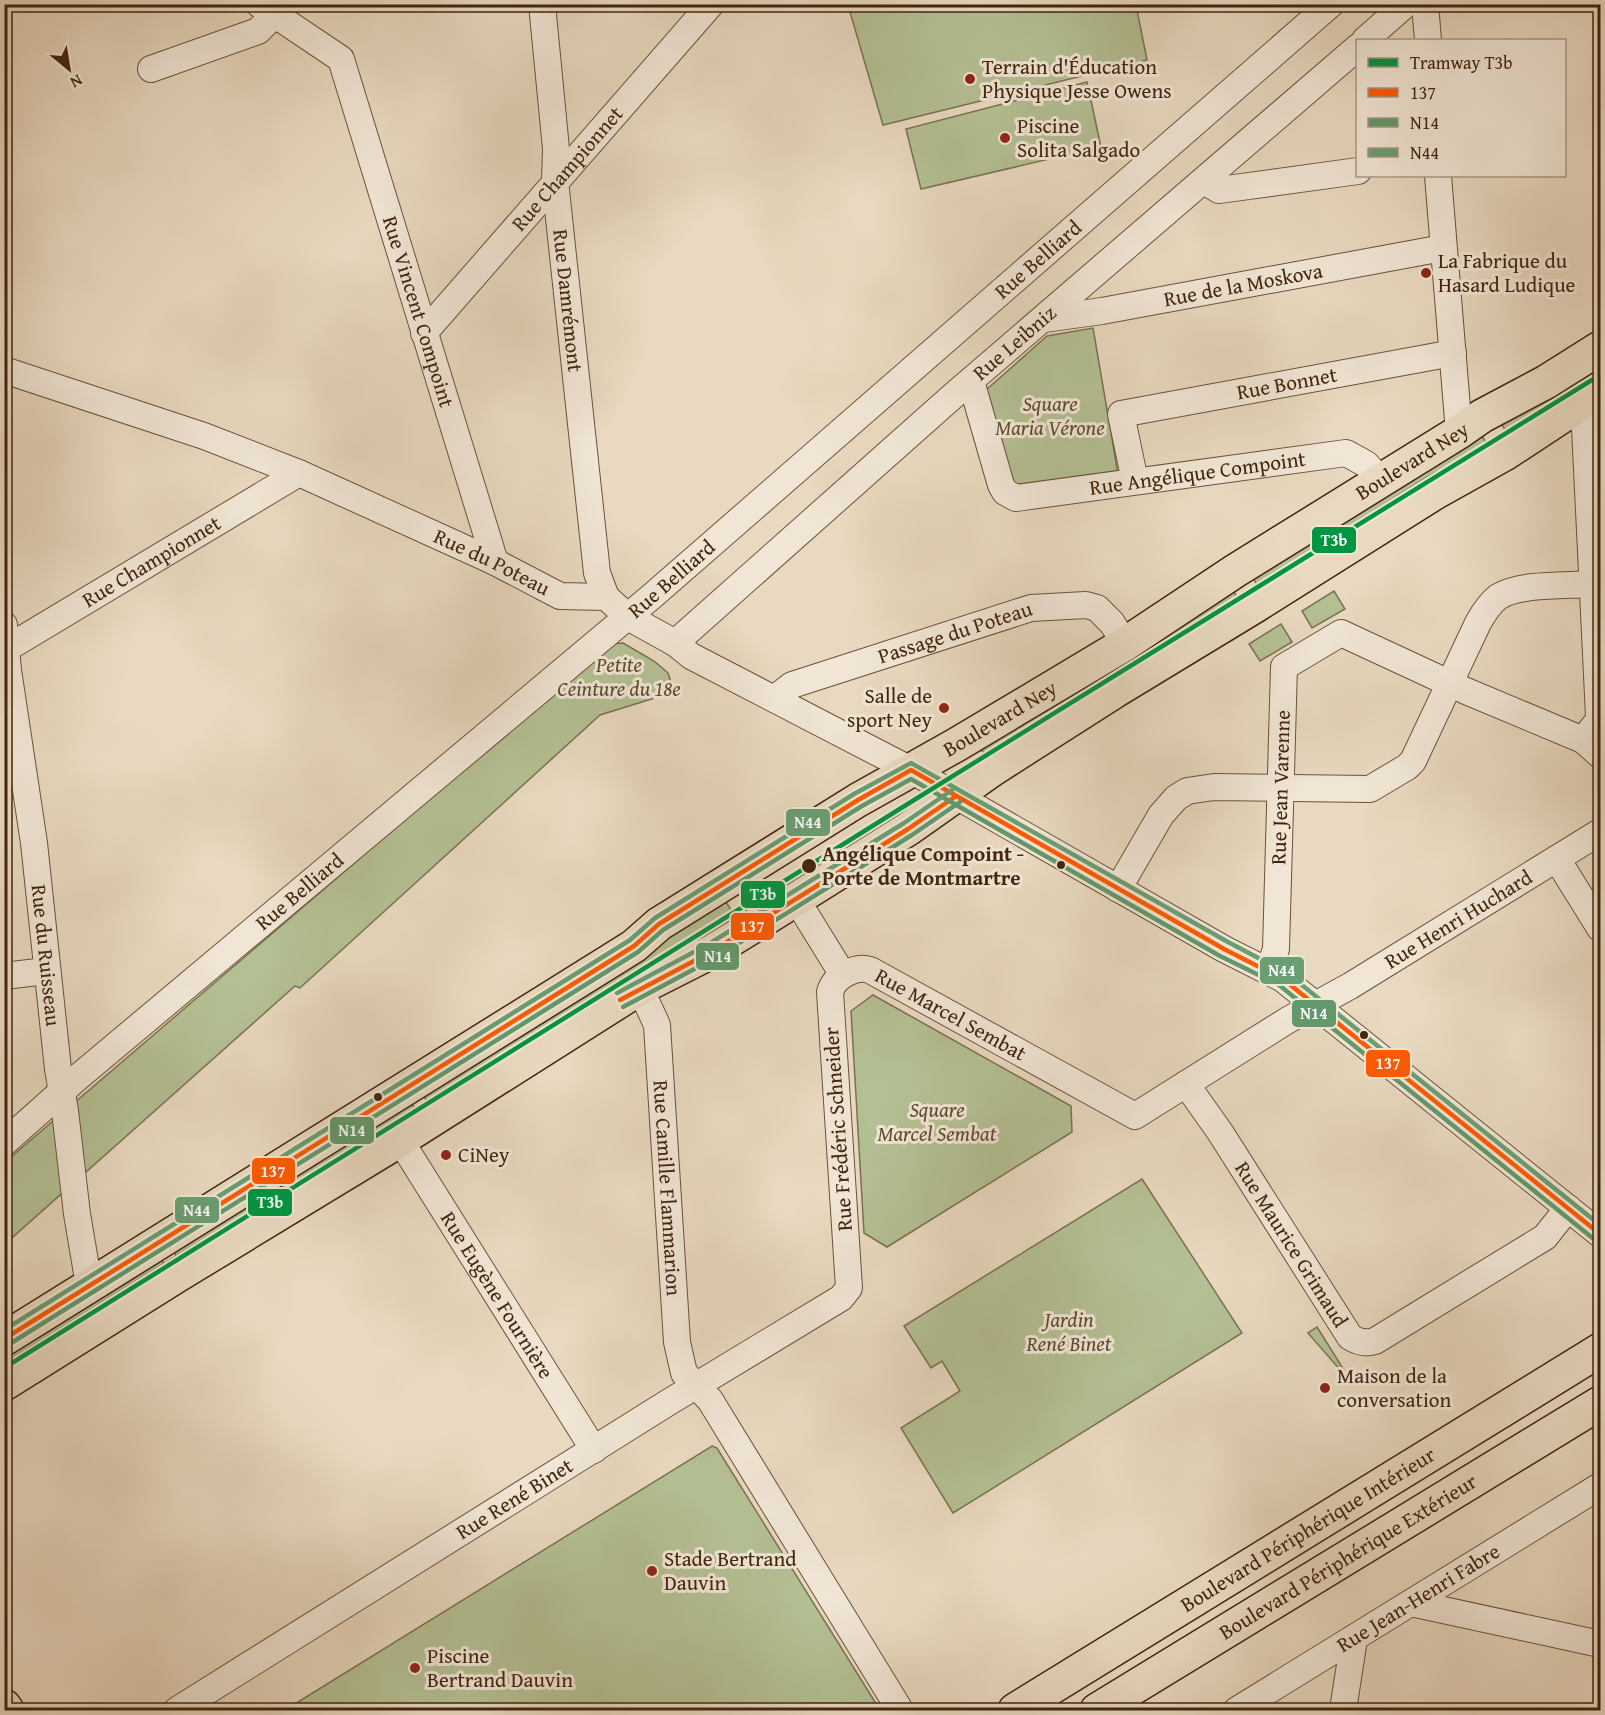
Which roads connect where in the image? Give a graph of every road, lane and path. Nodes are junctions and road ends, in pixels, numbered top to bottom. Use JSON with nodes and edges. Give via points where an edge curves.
{"nodes":[{"id":1,"x":542,"y":4,"type":"edge"},
{"id":2,"x":711,"y":4,"type":"edge"},
{"id":3,"x":1331,"y":4,"type":"edge"},
{"id":4,"x":1406,"y":4,"type":"edge"},
{"id":5,"x":1425,"y":4,"type":"edge"},
{"id":6,"x":266,"y":10,"type":"edge"},
{"id":7,"x":1366,"y":39,"type":"edge"},
{"id":8,"x":1428,"y":39,"type":"edge"},
{"id":9,"x":1356,"y":49,"type":"edge"},
{"id":10,"x":151,"y":69,"type":"dead end"},
{"id":11,"x":1356,"y":171,"type":"edge"},
{"id":12,"x":1438,"y":177,"type":"edge"},
{"id":13,"x":555,"y":181,"type":"junction"},
{"id":14,"x":1204,"y":181,"type":"junction"},
{"id":15,"x":1444,"y":252,"type":"junction"},
{"id":16,"x":1044,"y":319,"type":"junction"},
{"id":17,"x":424,"y":333,"type":"junction"},
{"id":18,"x":1600,"y":348,"type":"edge"},
{"id":19,"x":1453,"y":353,"type":"junction"},
{"id":20,"x":4,"y":370,"type":"edge"},
{"id":21,"x":971,"y":381,"type":"junction"},
{"id":22,"x":1588,"y":400,"type":"edge"},
{"id":23,"x":1459,"y":432,"type":"junction"},
{"id":24,"x":299,"y":472,"type":"junction"},
{"id":25,"x":1381,"y":480,"type":"junction"},
{"id":26,"x":1135,"y":481,"type":"junction"},
{"id":27,"x":495,"y":562,"type":"junction"},
{"id":28,"x":1592,"y":584,"type":"junction"},
{"id":29,"x":606,"y":597,"type":"junction"},
{"id":30,"x":628,"y":616,"type":"junction"},
{"id":31,"x":6,"y":641,"type":"edge"},
{"id":32,"x":675,"y":643,"type":"junction"},
{"id":33,"x":1125,"y":644,"type":"junction"},
{"id":34,"x":1449,"y":682,"type":"junction"},
{"id":35,"x":774,"y":699,"type":"junction"},
{"id":36,"x":1592,"y":748,"type":"edge"},
{"id":37,"x":911,"y":770,"type":"junction"},
{"id":38,"x":1280,"y":788,"type":"junction"},
{"id":39,"x":956,"y":796,"type":"junction"},
{"id":40,"x":16,"y":803,"type":"edge"},
{"id":41,"x":1600,"y":832,"type":"edge"},
{"id":42,"x":1557,"y":859,"type":"junction"},
{"id":43,"x":1118,"y":889,"type":"junction"},
{"id":44,"x":796,"y":899,"type":"junction"},
{"id":45,"x":1600,"y":927,"type":"edge"},
{"id":46,"x":46,"y":971,"type":"junction"},
{"id":47,"x":1268,"y":972,"type":"junction"},
{"id":48,"x":843,"y":975,"type":"junction"},
{"id":49,"x":4,"y":976,"type":"edge"},
{"id":50,"x":640,"y":988,"type":"junction"},
{"id":51,"x":1316,"y":1005,"type":"junction"},
{"id":52,"x":1186,"y":1084,"type":"junction"},
{"id":53,"x":63,"y":1102,"type":"junction"},
{"id":54,"x":400,"y":1140,"type":"junction"},
{"id":55,"x":4,"y":1143,"type":"edge"},
{"id":56,"x":1568,"y":1208,"type":"junction"},
{"id":57,"x":1600,"y":1234,"type":"edge"},
{"id":58,"x":88,"y":1285,"type":"junction"},
{"id":59,"x":849,"y":1288,"type":"joint"},
{"id":60,"x":4,"y":1339,"type":"edge"},
{"id":61,"x":1600,"y":1350,"type":"edge"},
{"id":62,"x":4,"y":1384,"type":"edge"},
{"id":63,"x":696,"y":1386,"type":"junction"},
{"id":64,"x":1600,"y":1403,"type":"edge"},
{"id":65,"x":594,"y":1450,"type":"junction"},
{"id":66,"x":1600,"y":1486,"type":"edge"},
{"id":67,"x":1422,"y":1605,"type":"junction"},
{"id":68,"x":1600,"y":1644,"type":"edge"},
{"id":69,"x":1352,"y":1648,"type":"junction"},
{"id":70,"x":4,"y":1706,"type":"edge"},
{"id":71,"x":8,"y":1710,"type":"edge"},
{"id":72,"x":177,"y":1710,"type":"edge"},
{"id":73,"x":900,"y":1710,"type":"edge"},
{"id":74,"x":1015,"y":1710,"type":"edge"},
{"id":75,"x":1096,"y":1710,"type":"edge"},
{"id":76,"x":1237,"y":1710,"type":"edge"},
{"id":77,"x":1343,"y":1710,"type":"edge"}],
"edges":[{"from":1,"to":13,"type":"street","name":"Rue Damrémont","via":[[556,149]]},
{"from":2,"to":13,"type":"street","name":"Rue Championnet"},
{"from":3,"to":30,"type":"street","name":"Rue Belliard"},
{"from":4,"to":7,"type":"street"},
{"from":5,"to":8,"type":"street"},
{"from":6,"to":10,"type":"street","via":[[258,32]]},
{"from":6,"to":17,"type":"street","name":"Rue Vincent Compoint","via":[[341,59]]},
{"from":9,"to":14,"type":"street","name":"Rue Leibniz"},
{"from":11,"to":14,"type":"street","via":[[1219,190]]},
{"from":12,"to":15,"type":"street"},
{"from":13,"to":17,"type":"street","name":"Rue Championnet"},
{"from":13,"to":29,"type":"street","name":"Rue Damrémont","via":[[597,573]]},
{"from":14,"to":16,"type":"street","name":"Rue Leibniz"},
{"from":15,"to":16,"type":"street","name":"Rue de la Moskova","via":[[1432,250]]},
{"from":15,"to":19,"type":"street"},
{"from":16,"to":21,"type":"street","name":"Rue Leibniz"},
{"from":17,"to":27,"type":"street","name":"Rue Vincent Compoint"},
{"from":18,"to":23,"type":"main road","name":"Boulevard Ney"},
{"from":19,"to":23,"type":"street"},
{"from":19,"to":26,"type":"street","name":"Rue Bonnet","via":[[1121,414]]},
{"from":20,"to":24,"type":"street","name":"Rue du Poteau"},
{"from":21,"to":26,"type":"street","name":"Rue Angélique Compoint","via":[[1005,492],[1016,498]]},
{"from":21,"to":32,"type":"street","name":"Rue Leibniz"},
{"from":22,"to":28,"type":"street","via":[[1585,428]]},
{"from":22,"to":39,"type":"main road","name":"Boulevard Ney","via":[[1115,691]]},
{"from":23,"to":25,"type":"main road","name":"Boulevard Ney"},
{"from":24,"to":27,"type":"street","name":"Rue du Poteau"},
{"from":24,"to":31,"type":"street","name":"Rue Championnet"},
{"from":25,"to":26,"type":"street","name":"Rue Angélique Compoint","via":[[1366,464],[1346,453]]},
{"from":25,"to":33,"type":"main road","name":"Boulevard Ney"},
{"from":27,"to":29,"type":"street","name":"Rue du Poteau","via":[[560,596]]},
{"from":28,"to":34,"type":"street","via":[[1519,589],[1498,597],[1478,623]]},
{"from":28,"to":36,"type":"street","via":[[1599,716]]},
{"from":29,"to":30,"type":"street"},
{"from":30,"to":32,"type":"street"},
{"from":30,"to":53,"type":"street","name":"Rue Belliard"},
{"from":31,"to":40,"type":"street","name":"Rue du Ruisseau"},
{"from":32,"to":35,"type":"street","via":[[691,656]]},
{"from":33,"to":35,"type":"street","name":"Passage du Poteau","via":[[1097,608],[1031,608],[792,685]]},
{"from":33,"to":37,"type":"main road","name":"Boulevard Ney"},
{"from":34,"to":36,"type":"street"},
{"from":34,"to":38,"type":"street","via":[[1407,767],[1370,789]]},
{"from":34,"to":38,"type":"street","name":"Rue Jean Varenne","via":[[1341,633],[1284,667]]},
{"from":35,"to":37,"type":"street"},
{"from":37,"to":39,"type":"street"},
{"from":37,"to":58,"type":"main road","name":"Boulevard Ney","via":[[659,924],[634,946]]},
{"from":38,"to":43,"type":"street","via":[[1201,788],[1181,795],[1161,815]]},
{"from":38,"to":47,"type":"street","name":"Rue Jean Varenne","via":[[1276,949]]},
{"from":39,"to":43,"type":"street"},
{"from":39,"to":44,"type":"main road","name":"Boulevard Ney"},
{"from":40,"to":46,"type":"street","name":"Rue du Ruisseau","via":[[34,843]]},
{"from":41,"to":42,"type":"street","name":"Rue Henri Huchard"},
{"from":42,"to":45,"type":"street"},
{"from":42,"to":51,"type":"street","name":"Rue Henri Huchard"},
{"from":43,"to":47,"type":"street"},
{"from":44,"to":48,"type":"street","name":"Rue Marcel Sembat"},
{"from":44,"to":50,"type":"main road","name":"Boulevard Ney","via":[[711,952]]},
{"from":46,"to":49,"type":"street"},
{"from":46,"to":53,"type":"street","name":"Rue du Ruisseau"},
{"from":47,"to":51,"type":"street"},
{"from":48,"to":52,"type":"street","name":"Rue Marcel Sembat","via":[[870,970],[1135,1116]]},
{"from":48,"to":59,"type":"street","name":"Rue Frédéric Schneider","via":[[830,992]]},
{"from":50,"to":54,"type":"main road","name":"Boulevard Ney"},
{"from":50,"to":63,"type":"street","name":"Rue Camille Flammarion","via":[[657,1025],[677,1342],[684,1373]]},
{"from":51,"to":52,"type":"street"},
{"from":51,"to":56,"type":"street"},
{"from":52,"to":56,"type":"street","name":"Rue Maurice Grimaud","via":[[1350,1337],[1357,1341],[1375,1341],[1545,1237]]},
{"from":53,"to":55,"type":"street","name":"Rue Belliard"},
{"from":53,"to":58,"type":"street","name":"Rue du Ruisseau"},
{"from":54,"to":62,"type":"main road","name":"Boulevard Ney"},
{"from":54,"to":65,"type":"street","name":"Rue Eugène Fournière"},
{"from":56,"to":57,"type":"street"},
{"from":58,"to":60,"type":"main road","name":"Boulevard Ney"},
{"from":59,"to":63,"type":"street","name":"Rue René Binet","via":[[827,1308]]},
{"from":61,"to":74,"type":"main road","name":"Boulevard Périphérique Intérieur"},
{"from":63,"to":65,"type":"street","name":"Rue René Binet"},
{"from":63,"to":73,"type":"street","name":"Rue Camille Flammarion","via":[[710,1400]]},
{"from":64,"to":75,"type":"main road","name":"Boulevard Périphérique Extérieur"},
{"from":65,"to":72,"type":"street","name":"Rue René Binet"},
{"from":66,"to":67,"type":"street","name":"Rue Jean-Henri Fabre"},
{"from":67,"to":68,"type":"street"},
{"from":67,"to":69,"type":"street","name":"Rue Jean-Henri Fabre"},
{"from":69,"to":76,"type":"street","name":"Rue Jean-Henri Fabre"},
{"from":69,"to":77,"type":"street"},
{"from":70,"to":71,"type":"main road"}]}
